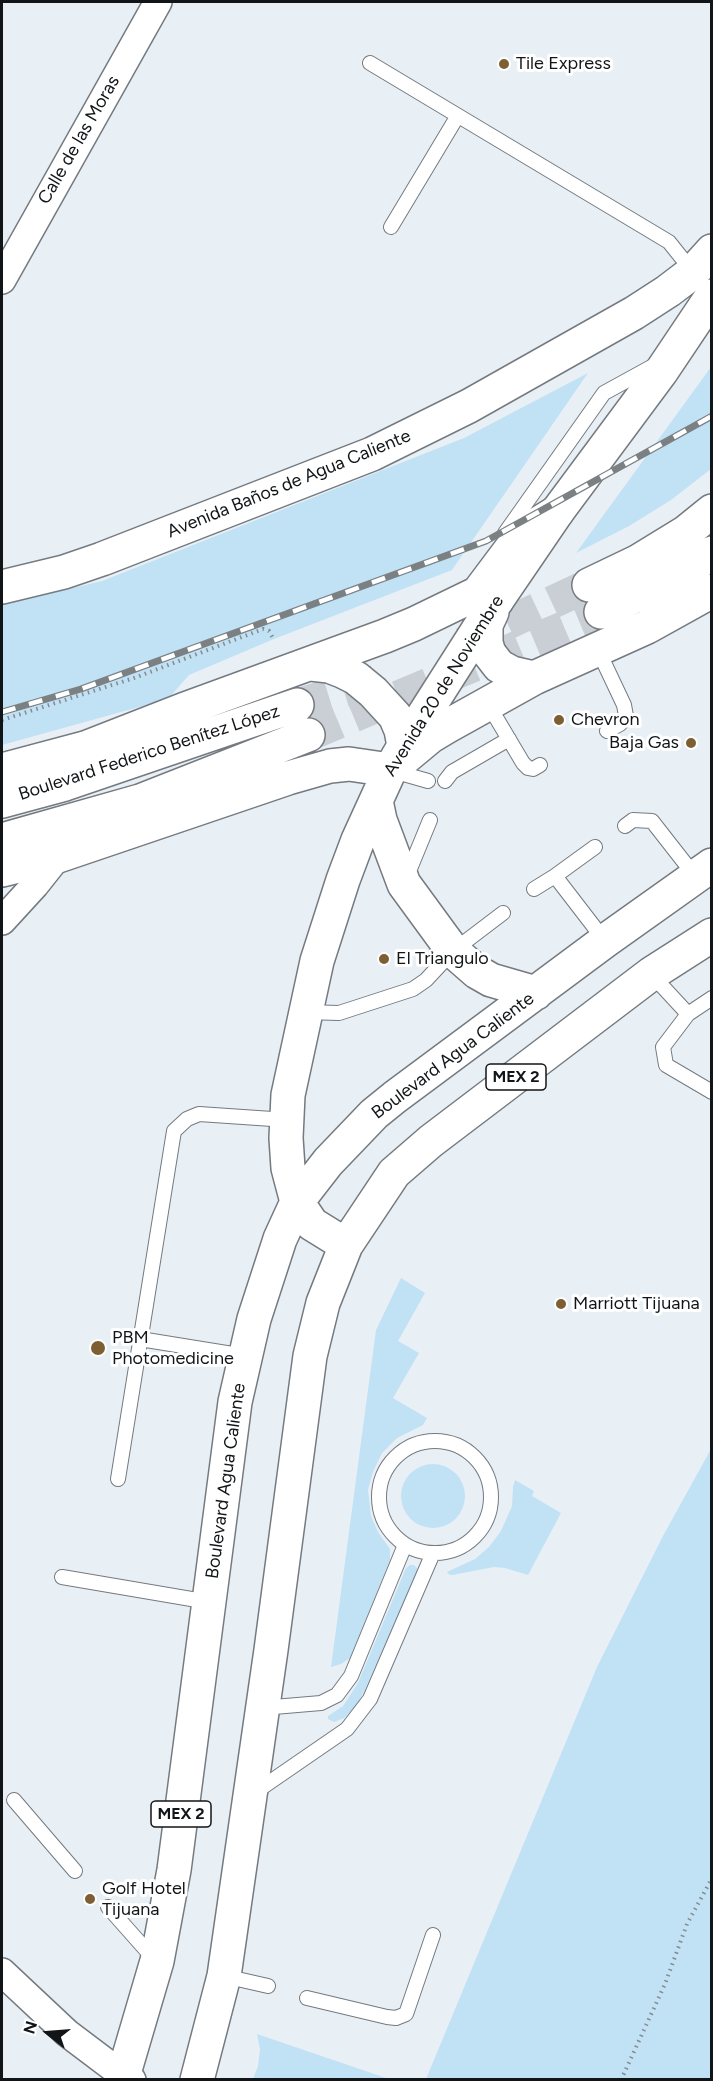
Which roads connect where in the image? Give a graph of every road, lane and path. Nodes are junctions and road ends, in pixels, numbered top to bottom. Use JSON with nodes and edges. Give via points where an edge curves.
{"nodes":[{"id":1,"x":158,"y":2,"type":"edge"},
{"id":2,"x":370,"y":63,"type":"dead end"},
{"id":3,"x":457,"y":117,"type":"junction"},
{"id":4,"x":391,"y":227,"type":"dead end"},
{"id":5,"x":707,"y":276,"type":"edge"},
{"id":6,"x":2,"y":280,"type":"edge"},
{"id":7,"x":673,"y":355,"type":"junction"},
{"id":8,"x":711,"y":511,"type":"edge"},
{"id":9,"x":557,"y":512,"type":"junction"},
{"id":10,"x":711,"y":552,"type":"edge"},
{"id":11,"x":2,"y":587,"type":"edge"},
{"id":12,"x":711,"y":591,"type":"edge"},
{"id":13,"x":497,"y":600,"type":"junction"},
{"id":14,"x":458,"y":602,"type":"junction"},
{"id":15,"x":278,"y":650,"type":"dead end"},
{"id":16,"x":598,"y":650,"type":"junction"},
{"id":17,"x":311,"y":664,"type":"junction"},
{"id":18,"x":534,"y":678,"type":"junction"},
{"id":19,"x":488,"y":704,"type":"junction"},
{"id":20,"x":297,"y":705,"type":"tunnel mouth"},
{"id":21,"x":2,"y":720,"type":"edge"},
{"id":22,"x":607,"y":730,"type":"dead end"},
{"id":23,"x":308,"y":735,"type":"tunnel mouth"},
{"id":24,"x":509,"y":740,"type":"junction"},
{"id":25,"x":397,"y":758,"type":"junction"},
{"id":26,"x":540,"y":765,"type":"dead end"},
{"id":27,"x":2,"y":770,"type":"edge"},
{"id":28,"x":428,"y":781,"type":"dead end"},
{"id":29,"x":445,"y":781,"type":"dead end"},
{"id":30,"x":2,"y":801,"type":"edge"},
{"id":31,"x":376,"y":801,"type":"junction"},
{"id":32,"x":430,"y":819,"type":"dead end"},
{"id":33,"x":625,"y":826,"type":"dead end"},
{"id":34,"x":2,"y":840,"type":"edge"},
{"id":35,"x":595,"y":847,"type":"dead end"},
{"id":36,"x":58,"y":856,"type":"junction"},
{"id":37,"x":2,"y":870,"type":"edge"},
{"id":38,"x":703,"y":870,"type":"edge"},
{"id":39,"x":555,"y":876,"type":"junction"},
{"id":40,"x":404,"y":884,"type":"junction"},
{"id":41,"x":534,"y":889,"type":"dead end"},
{"id":42,"x":503,"y":913,"type":"dead end"},
{"id":43,"x":2,"y":921,"type":"edge"},
{"id":44,"x":711,"y":935,"type":"edge"},
{"id":45,"x":605,"y":941,"type":"junction"},
{"id":46,"x":453,"y":951,"type":"junction"},
{"id":47,"x":651,"y":974,"type":"junction"},
{"id":48,"x":536,"y":993,"type":"junction"},
{"id":49,"x":711,"y":998,"type":"edge"},
{"id":50,"x":305,"y":1012,"type":"junction"},
{"id":51,"x":688,"y":1014,"type":"junction"},
{"id":52,"x":711,"y":1092,"type":"edge"},
{"id":53,"x":287,"y":1120,"type":"junction"},
{"id":54,"x":297,"y":1202,"type":"junction"},
{"id":55,"x":346,"y":1245,"type":"junction"},
{"id":56,"x":140,"y":1339,"type":"junction"},
{"id":57,"x":246,"y":1356,"type":"junction"},
{"id":58,"x":118,"y":1479,"type":"dead end"},
{"id":59,"x":405,"y":1545,"type":"junction"},
{"id":60,"x":433,"y":1553,"type":"junction"},
{"id":61,"x":62,"y":1577,"type":"dead end"},
{"id":62,"x":209,"y":1602,"type":"junction"},
{"id":63,"x":262,"y":1708,"type":"junction"},
{"id":64,"x":250,"y":1796,"type":"junction"},
{"id":65,"x":14,"y":1800,"type":"dead end"},
{"id":66,"x":75,"y":1871,"type":"dead end"},
{"id":67,"x":711,"y":1878,"type":"edge"},
{"id":68,"x":108,"y":1907,"type":"dead end"},
{"id":69,"x":434,"y":1935,"type":"dead end"},
{"id":70,"x":157,"y":1961,"type":"junction"},
{"id":71,"x":2,"y":1972,"type":"edge"},
{"id":72,"x":224,"y":1976,"type":"junction"},
{"id":73,"x":267,"y":1986,"type":"dead end"},
{"id":74,"x":307,"y":1998,"type":"dead end"},
{"id":75,"x":126,"y":2078,"type":"edge"},
{"id":76,"x":197,"y":2079,"type":"edge"},
{"id":77,"x":621,"y":2079,"type":"edge"}],
"edges":[{"from":1,"to":6,"type":"street","name":"Calle de las Moras"},
{"from":2,"to":3,"type":"lane"},
{"from":3,"to":4,"type":"lane"},
{"from":3,"to":5,"type":"lane","via":[[669,242]]},
{"from":5,"to":7,"type":"main road","name":"Avenida 20 de Noviembre"},
{"from":5,"to":11,"type":"main road","name":"Avenida Baños de Agua Caliente","via":[[668,291],[468,406],[372,454],[102,560]]},
{"from":7,"to":9,"type":"main road","name":"Avenida 20 de Noviembre"},
{"from":7,"to":14,"type":"lane","via":[[604,393]]},
{"from":8,"to":10,"type":"main road","via":[[686,532],[637,562],[595,598],[673,578]]},
{"from":9,"to":13,"type":"main road","name":"Avenida 20 de Noviembre"},
{"from":9,"to":14,"type":"main road","via":[[523,533],[483,588]]},
{"from":12,"to":16,"type":"main road"},
{"from":13,"to":18,"type":"main road","via":[[486,625],[489,653],[499,666]]},
{"from":13,"to":25,"type":"main road","name":"Avenida 20 de Noviembre"},
{"from":14,"to":17,"type":"main road"},
{"from":15,"to":21,"type":"path","via":[[269,631],[263,629],[134,678]]},
{"from":16,"to":18,"type":"main road"},
{"from":16,"to":22,"type":"lane","via":[[626,716]]},
{"from":17,"to":25,"type":"main road","via":[[342,671],[373,692],[401,730]]},
{"from":17,"to":27,"type":"main road","via":[[85,748]]},
{"from":18,"to":19,"type":"main road"},
{"from":19,"to":24,"type":"lane"},
{"from":19,"to":25,"type":"main road"},
{"from":20,"to":30,"type":"main road","name":"Boulevard Federico Benítez López","via":[[65,784]]},
{"from":23,"to":34,"type":"main road","name":"Boulevard Federico Benítez López","via":[[140,801]]},
{"from":24,"to":26,"type":"lane","via":[[528,768]]},
{"from":24,"to":29,"type":"lane","via":[[452,772]]},
{"from":25,"to":28,"type":"lane"},
{"from":25,"to":31,"type":"main road","name":"Avenida 20 de Noviembre"},
{"from":25,"to":36,"type":"main road","via":[[330,766],[288,778]]},
{"from":31,"to":40,"type":"main road"},
{"from":31,"to":50,"type":"main road","name":"Avenida 20 de Noviembre","via":[[343,880]]},
{"from":32,"to":40,"type":"lane"},
{"from":33,"to":38,"type":"lane","via":[[633,820],[652,821]]},
{"from":35,"to":39,"type":"lane"},
{"from":36,"to":37,"type":"main road"},
{"from":36,"to":43,"type":"street"},
{"from":38,"to":45,"type":"main road","name":"Boulevard Agua Caliente","number":"MEX 2"},
{"from":39,"to":41,"type":"lane"},
{"from":39,"to":45,"type":"lane"},
{"from":40,"to":46,"type":"main road"},
{"from":42,"to":46,"type":"lane"},
{"from":44,"to":47,"type":"main road","number":"MEX 2"},
{"from":45,"to":48,"type":"main road","name":"Boulevard Agua Caliente","number":"MEX 2"},
{"from":46,"to":48,"type":"main road","via":[[491,980]]},
{"from":46,"to":50,"type":"lane","via":[[413,989],[339,1013]]},
{"from":47,"to":51,"type":"lane"},
{"from":47,"to":55,"type":"main road","number":"MEX 2","via":[[394,1173]]},
{"from":48,"to":54,"type":"main road","name":"Boulevard Agua Caliente","number":"MEX 2","via":[[374,1114],[328,1162]]},
{"from":49,"to":51,"type":"lane"},
{"from":50,"to":53,"type":"main road","name":"Avenida 20 de Noviembre","via":[[288,1095]]},
{"from":51,"to":52,"type":"lane","via":[[663,1047],[666,1065]]},
{"from":53,"to":54,"type":"main road","name":"Avenida 20 de Noviembre","via":[[288,1168]]},
{"from":53,"to":56,"type":"lane","via":[[199,1114],[174,1131]]},
{"from":54,"to":55,"type":"main road","name":"Avenida 20 de Noviembre","via":[[312,1224]]},
{"from":54,"to":57,"type":"main road","name":"Boulevard Agua Caliente","number":"MEX 2","via":[[280,1239]]},
{"from":55,"to":63,"type":"main road","number":"MEX 2","via":[[323,1303],[310,1356]]},
{"from":56,"to":57,"type":"lane"},
{"from":56,"to":58,"type":"lane"},
{"from":57,"to":62,"type":"main road","name":"Boulevard Agua Caliente","number":"MEX 2","via":[[235,1402]]},
{"from":59,"to":60,"type":"lane"},
{"from":59,"to":60,"type":"lane","via":[[389,1530],[381,1513],[382,1475],[407,1448],[425,1441],[444,1441],[476,1458],[491,1492],[489,1511],[468,1542],[452,1551]]},
{"from":59,"to":63,"type":"lane","via":[[351,1676],[337,1695],[321,1703]]},
{"from":60,"to":64,"type":"lane","via":[[370,1699],[353,1722]]},
{"from":61,"to":62,"type":"lane"},
{"from":62,"to":70,"type":"main road","name":"Boulevard Agua Caliente","number":"MEX 2","via":[[174,1870]]},
{"from":63,"to":64,"type":"main road","number":"MEX 2"},
{"from":64,"to":72,"type":"main road","number":"MEX 2"},
{"from":65,"to":66,"type":"lane"},
{"from":67,"to":77,"type":"path","via":[[687,1924]]},
{"from":68,"to":70,"type":"lane"},
{"from":69,"to":74,"type":"lane","via":[[406,2014],[387,2017]]},
{"from":70,"to":75,"type":"main road","name":"Boulevard Agua Caliente","number":"MEX 2"},
{"from":71,"to":75,"type":"street","via":[[68,2033]]},
{"from":72,"to":73,"type":"lane"},
{"from":72,"to":76,"type":"main road","number":"MEX 2"}]}
